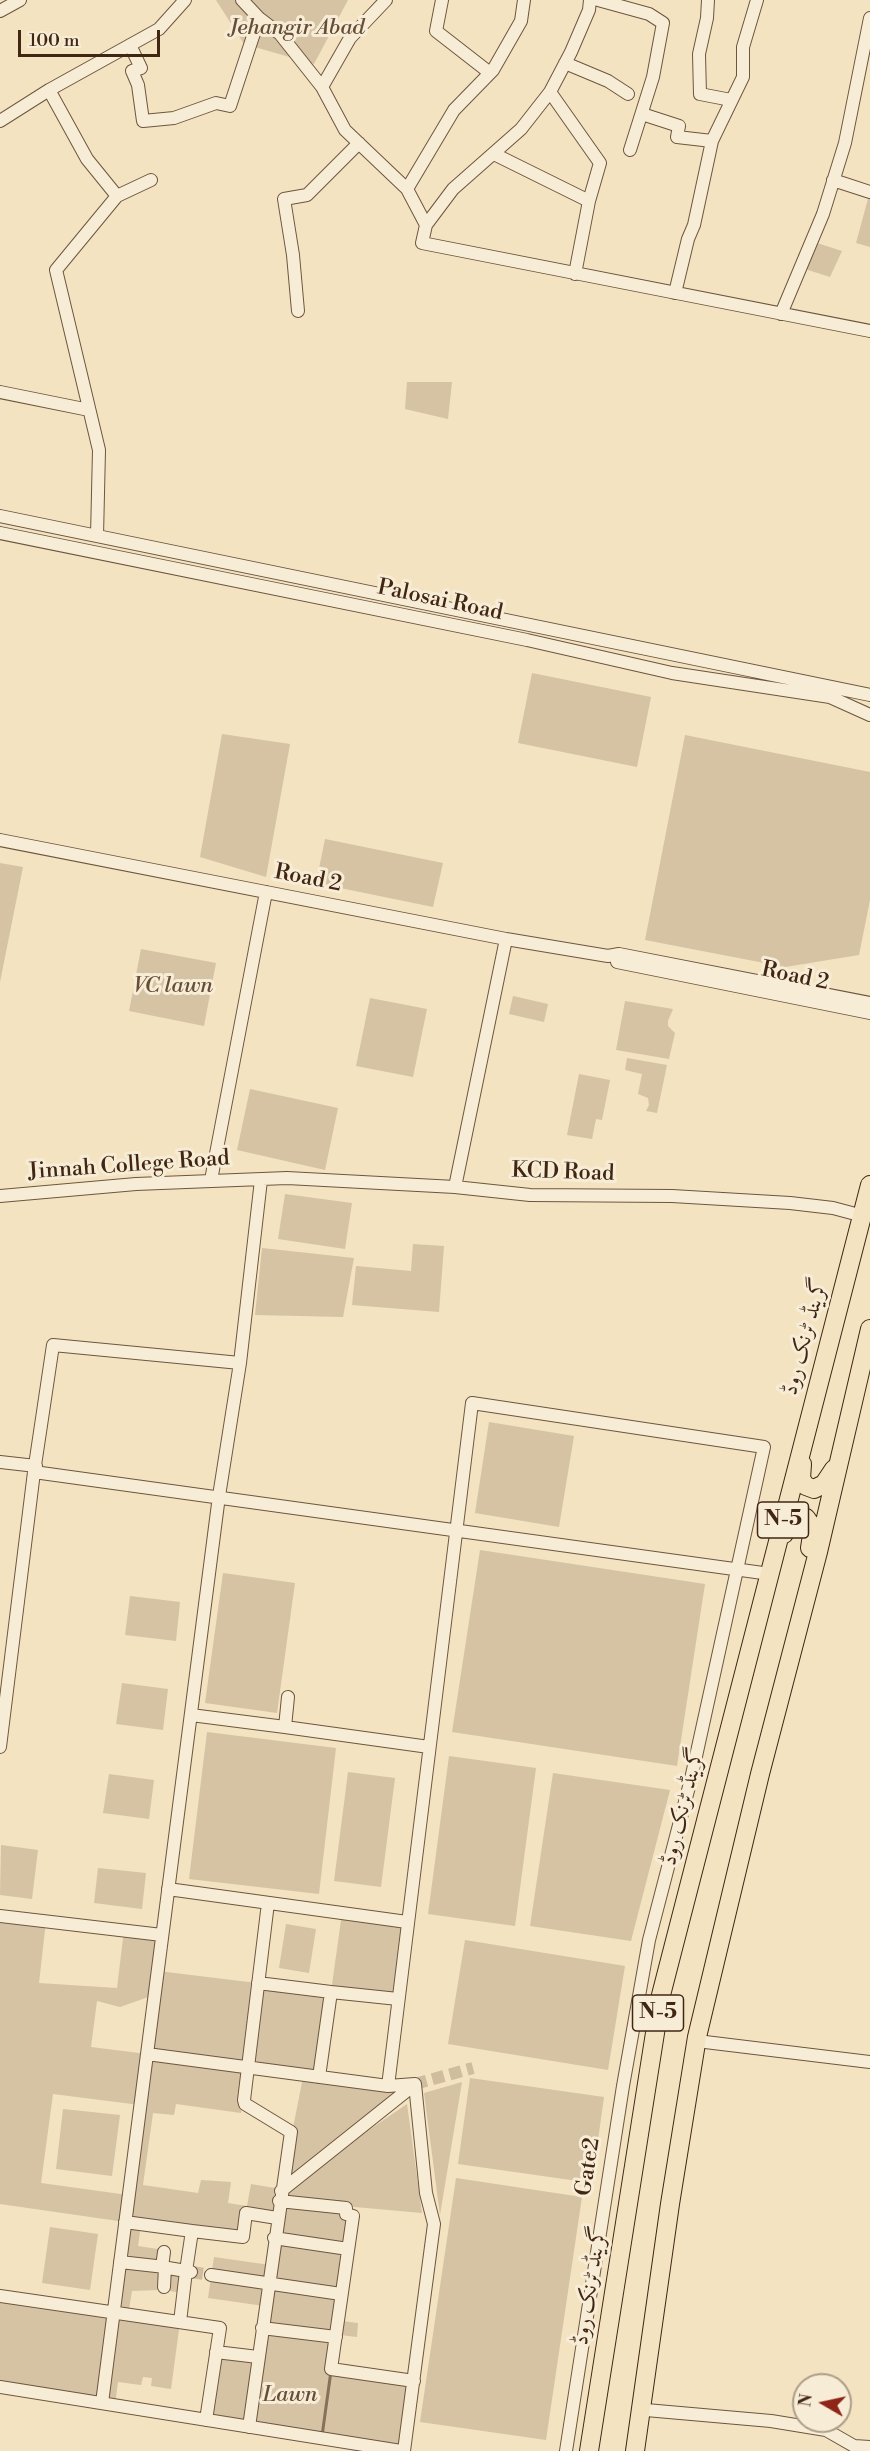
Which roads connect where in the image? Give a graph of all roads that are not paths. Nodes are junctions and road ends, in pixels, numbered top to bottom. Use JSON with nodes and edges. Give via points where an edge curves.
{"nodes":[{"id":1,"x":20,"y":0,"type":"edge"},
{"id":2,"x":185,"y":0,"type":"edge"},
{"id":3,"x":242,"y":0,"type":"edge"},
{"id":4,"x":386,"y":0,"type":"edge"},
{"id":5,"x":442,"y":0,"type":"edge"},
{"id":6,"x":524,"y":0,"type":"edge"},
{"id":7,"x":590,"y":0,"type":"edge"},
{"id":8,"x":598,"y":0,"type":"edge"},
{"id":9,"x":708,"y":0,"type":"edge"},
{"id":10,"x":757,"y":0,"type":"edge"},
{"id":11,"x":0,"y":11,"type":"edge"},
{"id":12,"x":259,"y":18,"type":"junction"},
{"id":13,"x":870,"y":18,"type":"edge"},
{"id":14,"x":130,"y":45,"type":"junction"},
{"id":15,"x":565,"y":63,"type":"junction"},
{"id":16,"x":490,"y":73,"type":"junction"},
{"id":17,"x":322,"y":87,"type":"junction"},
{"id":18,"x":49,"y":90,"type":"junction"},
{"id":19,"x":550,"y":92,"type":"junction"},
{"id":20,"x":628,"y":94,"type":"dead end"},
{"id":21,"x":731,"y":100,"type":"junction"},
{"id":22,"x":642,"y":114,"type":"junction"},
{"id":23,"x":0,"y":122,"type":"edge"},
{"id":24,"x":712,"y":141,"type":"junction"},
{"id":25,"x":359,"y":143,"type":"junction"},
{"id":26,"x":630,"y":150,"type":"dead end"},
{"id":27,"x":494,"y":154,"type":"junction"},
{"id":28,"x":151,"y":180,"type":"dead end"},
{"id":29,"x":833,"y":180,"type":"junction"},
{"id":30,"x":407,"y":189,"type":"junction"},
{"id":31,"x":870,"y":192,"type":"edge"},
{"id":32,"x":117,"y":196,"type":"junction"},
{"id":33,"x":589,"y":201,"type":"junction"},
{"id":34,"x":426,"y":225,"type":"junction"},
{"id":35,"x":575,"y":274,"type":"junction"},
{"id":36,"x":675,"y":293,"type":"junction"},
{"id":37,"x":298,"y":311,"type":"dead end"},
{"id":38,"x":781,"y":314,"type":"junction"},
{"id":39,"x":870,"y":331,"type":"edge"},
{"id":40,"x":0,"y":392,"type":"edge"},
{"id":41,"x":89,"y":410,"type":"junction"},
{"id":42,"x":0,"y":516,"type":"edge"},
{"id":43,"x":40,"y":524,"type":"junction"},
{"id":44,"x":0,"y":533,"type":"edge"},
{"id":45,"x":97,"y":536,"type":"junction"},
{"id":46,"x":36,"y":540,"type":"junction"},
{"id":47,"x":798,"y":686,"type":"junction"},
{"id":48,"x":870,"y":695,"type":"edge"},
{"id":49,"x":870,"y":715,"type":"edge"},
{"id":50,"x":0,"y":840,"type":"edge"},
{"id":51,"x":266,"y":892,"type":"junction"},
{"id":52,"x":506,"y":939,"type":"junction"},
{"id":53,"x":608,"y":956,"type":"junction"},
{"id":54,"x":870,"y":1003,"type":"edge"},
{"id":55,"x":870,"y":1013,"type":"edge"},
{"id":56,"x":212,"y":1180,"type":"junction"},
{"id":57,"x":261,"y":1180,"type":"junction"},
{"id":58,"x":870,"y":1185,"type":"edge"},
{"id":59,"x":455,"y":1187,"type":"junction"},
{"id":60,"x":0,"y":1196,"type":"edge"},
{"id":61,"x":863,"y":1216,"type":"junction"},
{"id":62,"x":870,"y":1329,"type":"edge"},
{"id":63,"x":240,"y":1363,"type":"junction"},
{"id":64,"x":849,"y":1421,"type":"junction"},
{"id":65,"x":804,"y":1437,"type":"junction"},
{"id":66,"x":0,"y":1462,"type":"edge"},
{"id":67,"x":35,"y":1469,"type":"junction"},
{"id":68,"x":219,"y":1496,"type":"junction"},
{"id":69,"x":457,"y":1530,"type":"junction"},
{"id":70,"x":738,"y":1568,"type":"junction"},
{"id":71,"x":770,"y":1572,"type":"junction"},
{"id":72,"x":799,"y":1631,"type":"junction"},
{"id":73,"x":288,"y":1697,"type":"dead end"},
{"id":74,"x":191,"y":1714,"type":"junction"},
{"id":75,"x":285,"y":1727,"type":"junction"},
{"id":76,"x":0,"y":1747,"type":"edge"},
{"id":77,"x":429,"y":1747,"type":"junction"},
{"id":78,"x":168,"y":1889,"type":"junction"},
{"id":79,"x":268,"y":1903,"type":"junction"},
{"id":80,"x":0,"y":1916,"type":"edge"},
{"id":81,"x":407,"y":1922,"type":"junction"},
{"id":82,"x":162,"y":1935,"type":"junction"},
{"id":83,"x":258,"y":1983,"type":"junction"},
{"id":84,"x":331,"y":1992,"type":"junction"},
{"id":85,"x":398,"y":2000,"type":"junction"},
{"id":86,"x":697,"y":2041,"type":"junction"},
{"id":87,"x":147,"y":2054,"type":"junction"},
{"id":88,"x":870,"y":2062,"type":"edge"},
{"id":89,"x":247,"y":2067,"type":"junction"},
{"id":90,"x":320,"y":2077,"type":"junction"},
{"id":91,"x":414,"y":2084,"type":"junction"},
{"id":92,"x":388,"y":2086,"type":"junction"},
{"id":93,"x":280,"y":2196,"type":"junction"},
{"id":94,"x":277,"y":2217,"type":"junction"},
{"id":95,"x":125,"y":2222,"type":"junction"},
{"id":96,"x":192,"y":2231,"type":"junction"},
{"id":97,"x":274,"y":2238,"type":"junction"},
{"id":98,"x":348,"y":2249,"type":"junction"},
{"id":99,"x":164,"y":2252,"type":"dead end"},
{"id":100,"x":120,"y":2262,"type":"junction"},
{"id":101,"x":165,"y":2268,"type":"junction"},
{"id":102,"x":189,"y":2271,"type":"junction"},
{"id":103,"x":210,"y":2275,"type":"tunnel mouth"},
{"id":104,"x":268,"y":2284,"type":"junction"},
{"id":105,"x":164,"y":2287,"type":"dead end"},
{"id":106,"x":341,"y":2294,"type":"junction"},
{"id":107,"x":0,"y":2296,"type":"edge"},
{"id":108,"x":113,"y":2313,"type":"junction"},
{"id":109,"x":180,"y":2322,"type":"junction"},
{"id":110,"x":262,"y":2328,"type":"junction"},
{"id":111,"x":336,"y":2337,"type":"junction"},
{"id":112,"x":216,"y":2352,"type":"junction"},
{"id":113,"x":258,"y":2357,"type":"junction"},
{"id":114,"x":414,"y":2381,"type":"junction"},
{"id":115,"x":0,"y":2387,"type":"edge"},
{"id":116,"x":102,"y":2403,"type":"junction"},
{"id":117,"x":646,"y":2410,"type":"dead end"},
{"id":118,"x":206,"y":2420,"type":"junction"},
{"id":119,"x":249,"y":2427,"type":"junction"},
{"id":120,"x":870,"y":2447,"type":"edge"},
{"id":121,"x":403,"y":2451,"type":"edge"},
{"id":122,"x":566,"y":2451,"type":"edge"},
{"id":123,"x":589,"y":2451,"type":"edge"},
{"id":124,"x":635,"y":2451,"type":"edge"}],
"edges":[{"from":1,"to":11,"type":"street"},
{"from":2,"to":14,"type":"street","via":[[159,28]]},
{"from":3,"to":12,"type":"street"},
{"from":4,"to":17,"type":"street","via":[[350,38]]},
{"from":5,"to":16,"type":"street","via":[[436,31]]},
{"from":6,"to":16,"type":"street","via":[[521,21]]},
{"from":7,"to":15,"type":"street"},
{"from":8,"to":22,"type":"street","via":[[649,14],[663,23]]},
{"from":9,"to":21,"type":"street","via":[[699,54],[700,94]]},
{"from":10,"to":21,"type":"street","via":[[743,47],[743,77]]},
{"from":12,"to":14,"type":"street","via":[[230,106],[216,103],[174,118],[143,121],[132,71],[141,68]]},
{"from":12,"to":17,"type":"street","via":[[280,34]]},
{"from":13,"to":29,"type":"street","via":[[845,143]]},
{"from":14,"to":18,"type":"street"},
{"from":15,"to":19,"type":"street"},
{"from":15,"to":20,"type":"street"},
{"from":16,"to":30,"type":"street","via":[[454,110]]},
{"from":17,"to":25,"type":"street","via":[[345,130]]},
{"from":18,"to":23,"type":"street"},
{"from":18,"to":32,"type":"street","via":[[87,159]]},
{"from":19,"to":27,"type":"street","via":[[521,129]]},
{"from":19,"to":33,"type":"street","via":[[600,163]]},
{"from":21,"to":24,"type":"street"},
{"from":22,"to":24,"type":"street","via":[[679,126],[678,137]]},
{"from":22,"to":26,"type":"street"},
{"from":24,"to":36,"type":"street"},
{"from":25,"to":30,"type":"street"},
{"from":25,"to":37,"type":"street","via":[[307,195],[284,199]]},
{"from":27,"to":33,"type":"street"},
{"from":27,"to":34,"type":"street","via":[[453,189]]},
{"from":28,"to":32,"type":"street"},
{"from":29,"to":31,"type":"street"},
{"from":29,"to":38,"type":"street"},
{"from":30,"to":34,"type":"street"},
{"from":32,"to":41,"type":"street","via":[[56,270]]},
{"from":33,"to":35,"type":"street"},
{"from":34,"to":35,"type":"street","via":[[422,243]]},
{"from":35,"to":36,"type":"street"},
{"from":36,"to":38,"type":"street"},
{"from":38,"to":39,"type":"street"},
{"from":40,"to":41,"type":"street"},
{"from":41,"to":45,"type":"street","via":[[99,450]]},
{"from":42,"to":43,"type":"street"},
{"from":43,"to":45,"type":"street"},
{"from":43,"to":46,"type":"street"},
{"from":44,"to":46,"type":"street","name":"Palosai Road"},
{"from":45,"to":47,"type":"street"},
{"from":46,"to":47,"type":"street","name":"Palosai Road","via":[[672,673]]},
{"from":47,"to":48,"type":"street"},
{"from":47,"to":49,"type":"street","name":"Palosai Road"},
{"from":50,"to":51,"type":"street","name":"Road 2"},
{"from":51,"to":52,"type":"street","name":"Road 2"},
{"from":51,"to":56,"type":"street"},
{"from":52,"to":53,"type":"street","name":"Road 2"},
{"from":52,"to":59,"type":"street"},
{"from":53,"to":54,"type":"street","name":"Road 2","via":[[619,954]]},
{"from":53,"to":55,"type":"street","name":"Road 2","via":[[617,962]]},
{"from":56,"to":57,"type":"street","name":"Jinnah College Road"},
{"from":56,"to":60,"type":"street","name":"Jinnah College Road"},
{"from":57,"to":59,"type":"street","name":"KCD Road"},
{"from":57,"to":63,"type":"street"},
{"from":58,"to":61,"type":"highway","name":"گرینڈ ٹرنک روڈ","number":"N-5"},
{"from":59,"to":61,"type":"street","name":"KCD Road","via":[[530,1195],[790,1203]]},
{"from":61,"to":65,"type":"highway","name":"گرینڈ ٹرنک روڈ","number":"N-5"},
{"from":62,"to":64,"type":"highway","number":"N-5"},
{"from":63,"to":67,"type":"street","via":[[53,1345]]},
{"from":63,"to":68,"type":"street"},
{"from":64,"to":65,"type":"highway","via":[[831,1475],[825,1484],[814,1489],[801,1479]]},
{"from":64,"to":72,"type":"highway","number":"N-5"},
{"from":65,"to":71,"type":"highway","name":"گرینڈ ٹرنک روڈ","number":"N-5"},
{"from":66,"to":67,"type":"street"},
{"from":67,"to":68,"type":"street"},
{"from":67,"to":76,"type":"street"},
{"from":68,"to":69,"type":"street"},
{"from":68,"to":74,"type":"street"},
{"from":69,"to":70,"type":"street"},
{"from":69,"to":70,"type":"street","name":"Gate2","via":[[471,1403],[764,1447]]},
{"from":69,"to":77,"type":"street"},
{"from":70,"to":71,"type":"street"},
{"from":70,"to":122,"type":"street","name":"Gate2","via":[[645,1961]]},
{"from":71,"to":72,"type":"highway","via":[[790,1521],[800,1517],[810,1521],[813,1535],[798,1612]]},
{"from":71,"to":123,"type":"highway","name":"گرینڈ ٹرنک روڈ","number":"N-5","via":[[661,1995]]},
{"from":72,"to":86,"type":"highway","number":"N-5","via":[[760,1774]]},
{"from":73,"to":75,"type":"street"},
{"from":74,"to":75,"type":"street"},
{"from":74,"to":78,"type":"street"},
{"from":75,"to":77,"type":"street"},
{"from":77,"to":81,"type":"street"},
{"from":78,"to":79,"type":"street"},
{"from":78,"to":82,"type":"street"},
{"from":79,"to":81,"type":"street"},
{"from":79,"to":83,"type":"street"},
{"from":80,"to":82,"type":"street"},
{"from":81,"to":85,"type":"street"},
{"from":82,"to":87,"type":"street"},
{"from":83,"to":84,"type":"street"},
{"from":83,"to":89,"type":"street"},
{"from":84,"to":85,"type":"street"},
{"from":84,"to":90,"type":"street"},
{"from":85,"to":92,"type":"street"},
{"from":86,"to":88,"type":"street"},
{"from":86,"to":124,"type":"highway","number":"N-5"},
{"from":87,"to":89,"type":"street"},
{"from":87,"to":95,"type":"street"},
{"from":89,"to":90,"type":"street"},
{"from":89,"to":93,"type":"street","via":[[245,2104],[291,2132]]},
{"from":90,"to":92,"type":"street"},
{"from":91,"to":92,"type":"street"},
{"from":91,"to":93,"type":"street"},
{"from":91,"to":114,"type":"street","via":[[426,2193],[434,2224]]},
{"from":93,"to":94,"type":"street"},
{"from":93,"to":98,"type":"street","via":[[346,2208],[346,2214],[353,2216]]},
{"from":94,"to":96,"type":"street","via":[[246,2213],[243,2237]]},
{"from":94,"to":97,"type":"street"},
{"from":95,"to":96,"type":"street"},
{"from":95,"to":100,"type":"street"},
{"from":96,"to":102,"type":"street"},
{"from":97,"to":98,"type":"street"},
{"from":97,"to":104,"type":"street"},
{"from":98,"to":106,"type":"street"},
{"from":99,"to":101,"type":"street"},
{"from":100,"to":101,"type":"street"},
{"from":100,"to":108,"type":"street"},
{"from":101,"to":102,"type":"street"},
{"from":101,"to":105,"type":"street"},
{"from":102,"to":109,"type":"street"},
{"from":103,"to":104,"type":"street"},
{"from":104,"to":106,"type":"street"},
{"from":104,"to":110,"type":"street"},
{"from":106,"to":111,"type":"street"},
{"from":107,"to":108,"type":"street"},
{"from":108,"to":109,"type":"street"},
{"from":108,"to":116,"type":"street"},
{"from":109,"to":112,"type":"street","via":[[220,2328]]},
{"from":110,"to":111,"type":"street"},
{"from":110,"to":113,"type":"street"},
{"from":111,"to":114,"type":"street","via":[[331,2369]]},
{"from":112,"to":113,"type":"street"},
{"from":112,"to":118,"type":"street"},
{"from":113,"to":119,"type":"street"},
{"from":114,"to":121,"type":"street"},
{"from":115,"to":116,"type":"street"},
{"from":116,"to":118,"type":"street"},
{"from":117,"to":120,"type":"street","via":[[826,2430],[854,2446]]},
{"from":118,"to":119,"type":"street"},
{"from":119,"to":121,"type":"street"}]}
